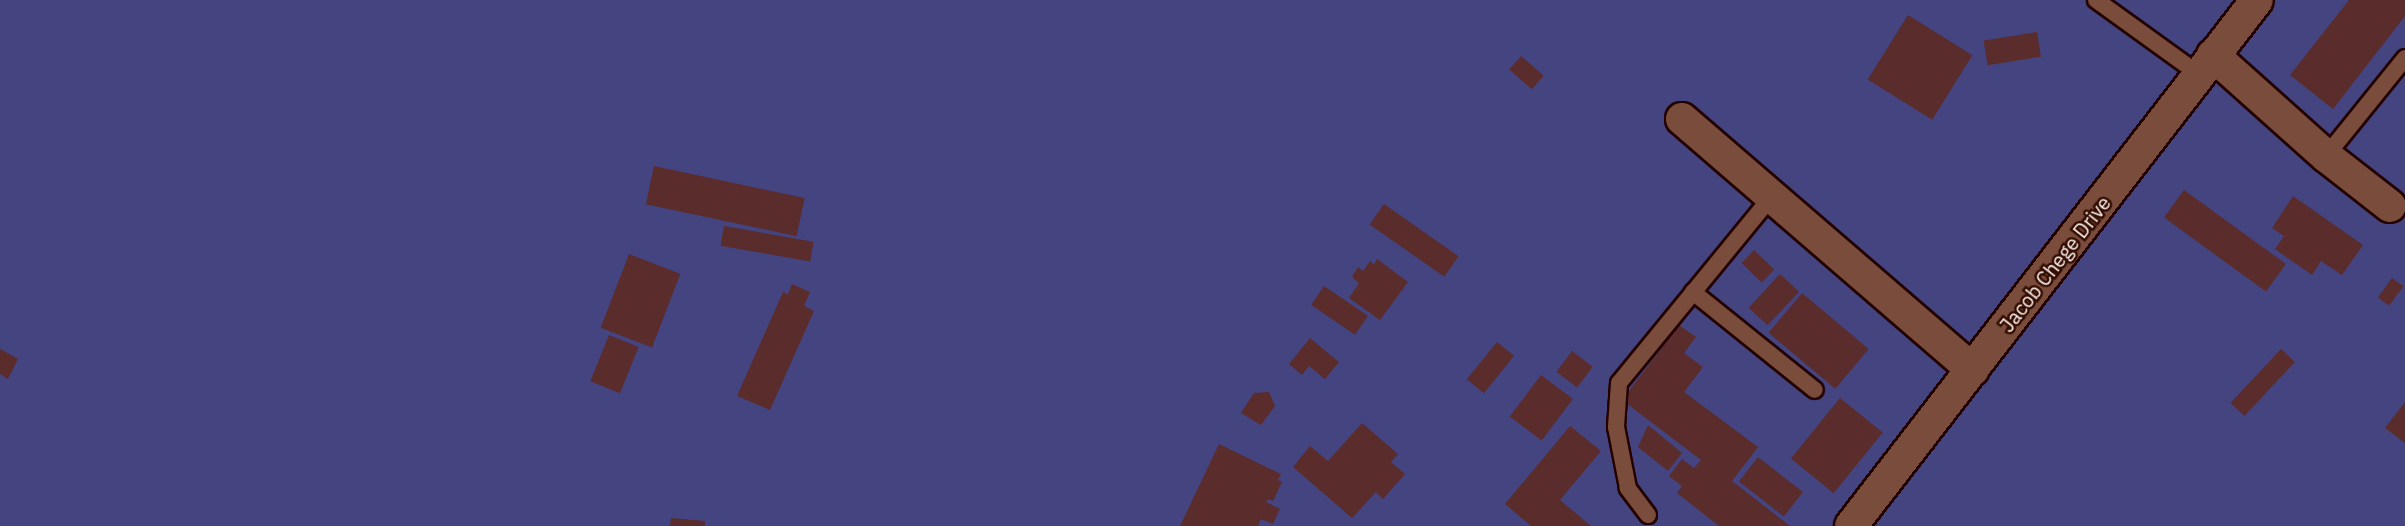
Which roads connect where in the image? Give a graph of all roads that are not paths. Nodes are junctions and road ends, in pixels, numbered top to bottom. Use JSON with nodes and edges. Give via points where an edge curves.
{"nodes":[{"id":1,"x":2096,"y":0,"type":"edge"},
{"id":2,"x":2257,"y":0,"type":"edge"},
{"id":3,"x":2405,"y":58,"type":"edge"},
{"id":4,"x":2206,"y":65,"type":"junction"},
{"id":5,"x":1682,"y":119,"type":"dead end"},
{"id":6,"x":2326,"y":156,"type":"junction"},
{"id":7,"x":1772,"y":196,"type":"junction"},
{"id":8,"x":2390,"y":206,"type":"dead end"},
{"id":9,"x":1693,"y":292,"type":"junction"},
{"id":10,"x":1973,"y":370,"type":"junction"},
{"id":11,"x":1815,"y":390,"type":"dead end"},
{"id":12,"x":1648,"y":515,"type":"dead end"},
{"id":13,"x":1851,"y":526,"type":"edge"}],
"edges":[{"from":1,"to":4,"type":"lane"},
{"from":2,"to":4,"type":"street","name":"Jacob Chege Drive"},
{"from":3,"to":6,"type":"lane"},
{"from":4,"to":6,"type":"street"},
{"from":4,"to":10,"type":"street","name":"Jacob Chege Drive"},
{"from":5,"to":7,"type":"street"},
{"from":6,"to":8,"type":"street"},
{"from":7,"to":9,"type":"lane"},
{"from":7,"to":10,"type":"street"},
{"from":9,"to":11,"type":"lane"},
{"from":9,"to":12,"type":"lane","via":[[1616,391],[1616,428],[1628,488]]},
{"from":10,"to":13,"type":"street","name":"Jacob Chege Drive"}]}
